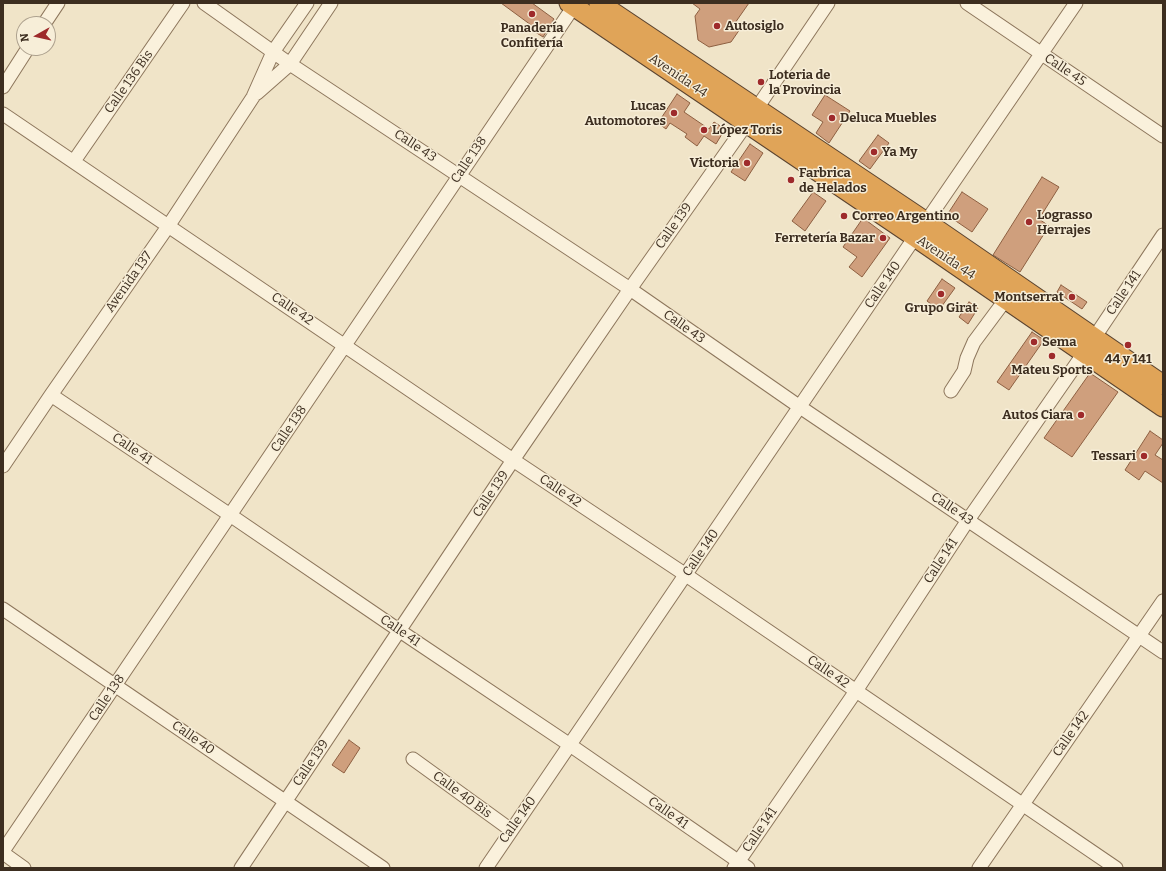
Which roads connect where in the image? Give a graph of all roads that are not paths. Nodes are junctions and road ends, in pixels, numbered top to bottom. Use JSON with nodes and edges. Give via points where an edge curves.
{"nodes":[{"id":1,"x":58,"y":3,"type":"edge"},
{"id":2,"x":183,"y":3,"type":"edge"},
{"id":3,"x":204,"y":3,"type":"edge"},
{"id":4,"x":307,"y":3,"type":"edge"},
{"id":5,"x":331,"y":3,"type":"edge"},
{"id":6,"x":599,"y":3,"type":"edge"},
{"id":7,"x":828,"y":3,"type":"edge"},
{"id":8,"x":966,"y":3,"type":"edge"},
{"id":9,"x":1076,"y":3,"type":"edge"},
{"id":10,"x":572,"y":5,"type":"edge"},
{"id":11,"x":49,"y":16,"type":"edge"},
{"id":12,"x":273,"y":52,"type":"junction"},
{"id":13,"x":1041,"y":54,"type":"junction"},
{"id":14,"x":23,"y":56,"type":"edge"},
{"id":15,"x":290,"y":64,"type":"junction"},
{"id":16,"x":3,"y":87,"type":"edge"},
{"id":17,"x":253,"y":97,"type":"junction"},
{"id":18,"x":3,"y":114,"type":"edge"},
{"id":19,"x":752,"y":116,"type":"junction"},
{"id":20,"x":1163,"y":136,"type":"edge"},
{"id":21,"x":74,"y":161,"type":"junction"},
{"id":22,"x":459,"y":175,"type":"junction"},
{"id":23,"x":169,"y":226,"type":"junction"},
{"id":24,"x":921,"y":230,"type":"junction"},
{"id":25,"x":1163,"y":235,"type":"edge"},
{"id":26,"x":630,"y":289,"type":"junction"},
{"id":27,"x":1006,"y":299,"type":"junction"},
{"id":28,"x":1095,"y":337,"type":"junction"},
{"id":29,"x":345,"y":345,"type":"junction"},
{"id":30,"x":1084,"y":353,"type":"junction"},
{"id":31,"x":1163,"y":385,"type":"edge"},
{"id":32,"x":951,"y":391,"type":"dead end"},
{"id":33,"x":50,"y":395,"type":"junction"},
{"id":34,"x":800,"y":407,"type":"junction"},
{"id":35,"x":1163,"y":407,"type":"edge"},
{"id":36,"x":513,"y":460,"type":"junction"},
{"id":37,"x":3,"y":466,"type":"edge"},
{"id":38,"x":230,"y":515,"type":"junction"},
{"id":39,"x":968,"y":520,"type":"junction"},
{"id":40,"x":686,"y":575,"type":"junction"},
{"id":41,"x":1163,"y":600,"type":"edge"},
{"id":42,"x":3,"y":609,"type":"edge"},
{"id":43,"x":400,"y":632,"type":"junction"},
{"id":44,"x":1139,"y":635,"type":"junction"},
{"id":45,"x":1163,"y":652,"type":"edge"},
{"id":46,"x":116,"y":685,"type":"junction"},
{"id":47,"x":856,"y":691,"type":"junction"},
{"id":48,"x":570,"y":745,"type":"junction"},
{"id":49,"x":412,"y":759,"type":"dead end"},
{"id":50,"x":285,"y":802,"type":"junction"},
{"id":51,"x":1023,"y":804,"type":"junction"},
{"id":52,"x":511,"y":830,"type":"junction"},
{"id":53,"x":3,"y":852,"type":"edge"},
{"id":54,"x":740,"y":866,"type":"edge"},
{"id":55,"x":24,"y":868,"type":"edge"},
{"id":56,"x":241,"y":868,"type":"edge"},
{"id":57,"x":383,"y":868,"type":"edge"},
{"id":58,"x":486,"y":868,"type":"edge"},
{"id":59,"x":979,"y":868,"type":"edge"},
{"id":60,"x":1116,"y":868,"type":"edge"}],
"edges":[{"from":1,"to":11,"type":"street"},
{"from":2,"to":21,"type":"street","name":"Calle 136 Bis"},
{"from":3,"to":12,"type":"street","name":"Calle 43"},
{"from":4,"to":12,"type":"street","name":"Avenida 137"},
{"from":5,"to":15,"type":"street","name":"Avenida 137"},
{"from":6,"to":19,"type":"highway","name":"Avenida 44"},
{"from":7,"to":19,"type":"street","name":"Calle 139"},
{"from":8,"to":13,"type":"street","name":"Calle 45"},
{"from":9,"to":13,"type":"street","name":"Calle 140"},
{"from":10,"to":19,"type":"highway","name":"Avenida 44"},
{"from":10,"to":22,"type":"street","name":"Calle 138"},
{"from":12,"to":15,"type":"street","name":"Calle 43"},
{"from":12,"to":17,"type":"street","name":"Avenida 137"},
{"from":13,"to":20,"type":"street","name":"Calle 45"},
{"from":13,"to":24,"type":"street","name":"Calle 140"},
{"from":14,"to":16,"type":"street"},
{"from":15,"to":17,"type":"street","name":"Avenida 137"},
{"from":15,"to":22,"type":"street","name":"Calle 43"},
{"from":17,"to":23,"type":"street","name":"Avenida 137"},
{"from":18,"to":21,"type":"street","name":"Calle 42"},
{"from":19,"to":24,"type":"highway","name":"Avenida 44"},
{"from":19,"to":26,"type":"street","name":"Calle 139"},
{"from":21,"to":23,"type":"street","name":"Calle 42"},
{"from":22,"to":26,"type":"street","name":"Calle 43"},
{"from":22,"to":29,"type":"street","name":"Calle 138"},
{"from":23,"to":29,"type":"street","name":"Calle 42"},
{"from":23,"to":33,"type":"street","name":"Avenida 137"},
{"from":24,"to":27,"type":"highway","name":"Avenida 44"},
{"from":24,"to":28,"type":"highway","name":"Avenida 44"},
{"from":24,"to":34,"type":"street","name":"Calle 140"},
{"from":25,"to":28,"type":"street","name":"Calle 141"},
{"from":26,"to":34,"type":"street","name":"Calle 43"},
{"from":26,"to":36,"type":"street","name":"Calle 139"},
{"from":27,"to":30,"type":"highway","name":"Avenida 44"},
{"from":27,"to":32,"type":"street","via":[[974,342],[964,371]]},
{"from":28,"to":30,"type":"street","name":"Calle 141"},
{"from":28,"to":31,"type":"highway","name":"Avenida 44"},
{"from":29,"to":36,"type":"street","name":"Calle 42"},
{"from":29,"to":38,"type":"street","name":"Calle 138"},
{"from":30,"to":35,"type":"highway","name":"Avenida 44"},
{"from":30,"to":39,"type":"street","name":"Calle 141"},
{"from":33,"to":37,"type":"street","name":"Avenida 137"},
{"from":33,"to":38,"type":"street","name":"Calle 41"},
{"from":34,"to":39,"type":"street","name":"Calle 43"},
{"from":34,"to":40,"type":"street","name":"Calle 140"},
{"from":36,"to":40,"type":"street","name":"Calle 42"},
{"from":36,"to":43,"type":"street","name":"Calle 139"},
{"from":38,"to":43,"type":"street","name":"Calle 41"},
{"from":38,"to":46,"type":"street","name":"Calle 138"},
{"from":39,"to":44,"type":"street","name":"Calle 43"},
{"from":39,"to":47,"type":"street","name":"Calle 141"},
{"from":40,"to":47,"type":"street","name":"Calle 42"},
{"from":40,"to":48,"type":"street","name":"Calle 140"},
{"from":41,"to":44,"type":"street","name":"Calle 142"},
{"from":42,"to":46,"type":"street","name":"Calle 40"},
{"from":43,"to":48,"type":"street","name":"Calle 41"},
{"from":43,"to":50,"type":"street","name":"Calle 139"},
{"from":44,"to":45,"type":"street","name":"Calle 43"},
{"from":44,"to":51,"type":"street","name":"Calle 142"},
{"from":46,"to":50,"type":"street","name":"Calle 40"},
{"from":46,"to":53,"type":"street","name":"Calle 138"},
{"from":47,"to":51,"type":"street","name":"Calle 42"},
{"from":47,"to":54,"type":"street","name":"Calle 141"},
{"from":48,"to":52,"type":"street","name":"Calle 140"},
{"from":48,"to":54,"type":"street","name":"Calle 41"},
{"from":49,"to":52,"type":"street","name":"Calle 40 Bis"},
{"from":50,"to":56,"type":"street","name":"Calle 139"},
{"from":50,"to":57,"type":"street","name":"Calle 40"},
{"from":51,"to":59,"type":"street","name":"Calle 142"},
{"from":51,"to":60,"type":"street","name":"Calle 42"},
{"from":52,"to":58,"type":"street","name":"Calle 140"},
{"from":53,"to":55,"type":"street"}]}
